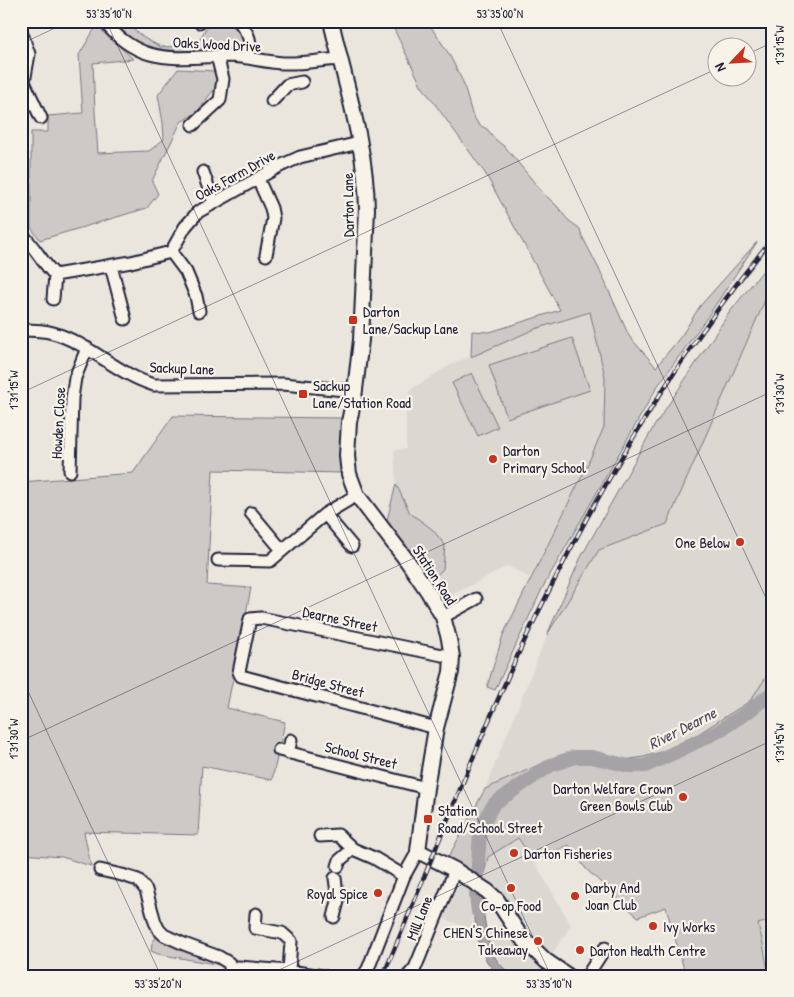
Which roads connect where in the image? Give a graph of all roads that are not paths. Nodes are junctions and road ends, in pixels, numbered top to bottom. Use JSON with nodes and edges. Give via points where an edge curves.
{"nodes":[{"id":1,"x":239,"y":21,"type":"edge"},
{"id":2,"x":331,"y":21,"type":"edge"},
{"id":3,"x":108,"y":23,"type":"edge"},
{"id":4,"x":21,"y":31,"type":"edge"},
{"id":5,"x":217,"y":56,"type":"junction"},
{"id":6,"x":247,"y":58,"type":"junction"},
{"id":7,"x":340,"y":59,"type":"junction"},
{"id":8,"x":284,"y":63,"type":"junction"},
{"id":9,"x":302,"y":82,"type":"dead end"},
{"id":10,"x":23,"y":83,"type":"edge"},
{"id":11,"x":288,"y":85,"type":"junction"},
{"id":12,"x":272,"y":101,"type":"dead end"},
{"id":13,"x":41,"y":118,"type":"dead end"},
{"id":14,"x":194,"y":125,"type":"dead end"},
{"id":15,"x":359,"y":142,"type":"junction"},
{"id":16,"x":203,"y":172,"type":"dead end"},
{"id":17,"x":258,"y":179,"type":"junction"},
{"id":18,"x":214,"y":203,"type":"junction"},
{"id":19,"x":21,"y":233,"type":"edge"},
{"id":20,"x":171,"y":252,"type":"junction"},
{"id":21,"x":266,"y":255,"type":"dead end"},
{"id":22,"x":111,"y":266,"type":"junction"},
{"id":23,"x":55,"y":275,"type":"junction"},
{"id":24,"x":53,"y":299,"type":"dead end"},
{"id":25,"x":199,"y":311,"type":"dead end"},
{"id":26,"x":125,"y":319,"type":"dead end"},
{"id":27,"x":21,"y":330,"type":"edge"},
{"id":28,"x":87,"y":348,"type":"junction"},
{"id":29,"x":355,"y":391,"type":"junction"},
{"id":30,"x":70,"y":471,"type":"dead end"},
{"id":31,"x":357,"y":495,"type":"junction"},
{"id":32,"x":251,"y":513,"type":"dead end"},
{"id":33,"x":325,"y":514,"type":"junction"},
{"id":34,"x":352,"y":546,"type":"dead end"},
{"id":35,"x":282,"y":550,"type":"junction"},
{"id":36,"x":218,"y":560,"type":"dead end"},
{"id":37,"x":476,"y":599,"type":"dead end"},
{"id":38,"x":443,"y":617,"type":"junction"},
{"id":39,"x":245,"y":648,"type":"joint"},
{"id":40,"x":452,"y":657,"type":"junction"},
{"id":41,"x":436,"y":728,"type":"junction"},
{"id":42,"x":291,"y":740,"type":"dead end"},
{"id":43,"x":426,"y":788,"type":"junction"},
{"id":44,"x":320,"y":836,"type":"dead end"},
{"id":45,"x":352,"y":849,"type":"junction"},
{"id":46,"x":418,"y":851,"type":"junction"},
{"id":47,"x":338,"y":866,"type":"dead end"},
{"id":48,"x":100,"y":870,"type":"dead end"},
{"id":49,"x":455,"y":870,"type":"junction"},
{"id":50,"x":404,"y":876,"type":"junction"},
{"id":51,"x":334,"y":878,"type":"dead end"},
{"id":52,"x":256,"y":914,"type":"dead end"},
{"id":53,"x":334,"y":917,"type":"dead end"},
{"id":54,"x":605,"y":948,"type":"dead end"},
{"id":55,"x":289,"y":971,"type":"junction"},
{"id":56,"x":366,"y":972,"type":"edge"},
{"id":57,"x":232,"y":974,"type":"edge"},
{"id":58,"x":323,"y":976,"type":"edge"},
{"id":59,"x":408,"y":976,"type":"edge"},
{"id":60,"x":568,"y":976,"type":"edge"},
{"id":61,"x":588,"y":976,"type":"edge"}],
"edges":[{"from":1,"to":6,"type":"street","via":[[250,41]]},
{"from":2,"to":7,"type":"main road","name":"Darton Lane"},
{"from":3,"to":5,"type":"street","name":"Oaks Wood Drive","via":[[122,40],[150,54]]},
{"from":4,"to":10,"type":"street","via":[[29,54]]},
{"from":5,"to":6,"type":"street","name":"Oaks Wood Drive"},
{"from":5,"to":14,"type":"street","via":[[223,79],[220,100]]},
{"from":6,"to":8,"type":"street","name":"Oaks Wood Drive"},
{"from":7,"to":8,"type":"street","name":"Oaks Wood Drive"},
{"from":7,"to":15,"type":"main road","name":"Darton Lane"},
{"from":8,"to":11,"type":"street"},
{"from":9,"to":11,"type":"street"},
{"from":10,"to":13,"type":"street"},
{"from":11,"to":12,"type":"street"},
{"from":15,"to":17,"type":"street","name":"Oaks Farm Drive","via":[[300,157]]},
{"from":15,"to":29,"type":"main road","name":"Darton Lane","via":[[367,209],[361,340]]},
{"from":16,"to":18,"type":"street"},
{"from":17,"to":18,"type":"street","name":"Oaks Farm Drive"},
{"from":17,"to":21,"type":"street","via":[[273,218]]},
{"from":18,"to":20,"type":"street","name":"Oaks Farm Drive","via":[[198,212]]},
{"from":19,"to":23,"type":"street"},
{"from":20,"to":22,"type":"street"},
{"from":20,"to":25,"type":"street","via":[[186,272]]},
{"from":22,"to":23,"type":"street"},
{"from":22,"to":26,"type":"street"},
{"from":23,"to":24,"type":"street"},
{"from":27,"to":28,"type":"street","name":"Sackup Lane","via":[[51,332]]},
{"from":28,"to":29,"type":"street","name":"Sackup Lane","via":[[154,385],[283,384]]},
{"from":28,"to":30,"type":"street","name":"Howden Close","via":[[75,378],[72,398]]},
{"from":29,"to":31,"type":"main road","name":"Station Road","via":[[347,456],[349,474]]},
{"from":31,"to":33,"type":"street"},
{"from":31,"to":38,"type":"main road","name":"Station Road","via":[[408,562]]},
{"from":32,"to":35,"type":"street"},
{"from":33,"to":34,"type":"street"},
{"from":33,"to":35,"type":"street"},
{"from":35,"to":36,"type":"street","via":[[270,560]]},
{"from":37,"to":38,"type":"street"},
{"from":38,"to":40,"type":"main road","name":"Station Road"},
{"from":39,"to":40,"type":"street","name":"Dearne Street","via":[[250,619],[261,618]]},
{"from":39,"to":41,"type":"street","name":"Bridge Street","via":[[239,672],[241,676]]},
{"from":40,"to":41,"type":"main road","name":"Station Road"},
{"from":41,"to":43,"type":"main road","name":"Station Road"},
{"from":42,"to":43,"type":"street","name":"School Street","via":[[283,752]]},
{"from":43,"to":46,"type":"main road","name":"Station Road"},
{"from":44,"to":45,"type":"street","via":[[338,836]]},
{"from":45,"to":47,"type":"street"},
{"from":45,"to":50,"type":"street"},
{"from":46,"to":49,"type":"main road"},
{"from":46,"to":50,"type":"street","name":"Station Road"},
{"from":48,"to":57,"type":"street","via":[[138,880],[146,890],[159,930],[230,963]]},
{"from":49,"to":59,"type":"street","name":"Mill Lane","via":[[415,968]]},
{"from":49,"to":60,"type":"main road","via":[[497,900],[521,937],[546,961]]},
{"from":50,"to":56,"type":"street","name":"Station Road"},
{"from":51,"to":53,"type":"street","via":[[338,902]]},
{"from":52,"to":55,"type":"street","via":[[255,928],[282,933],[292,941]]},
{"from":54,"to":61,"type":"street"},
{"from":55,"to":57,"type":"street","via":[[238,968]]},
{"from":55,"to":58,"type":"street"}]}
